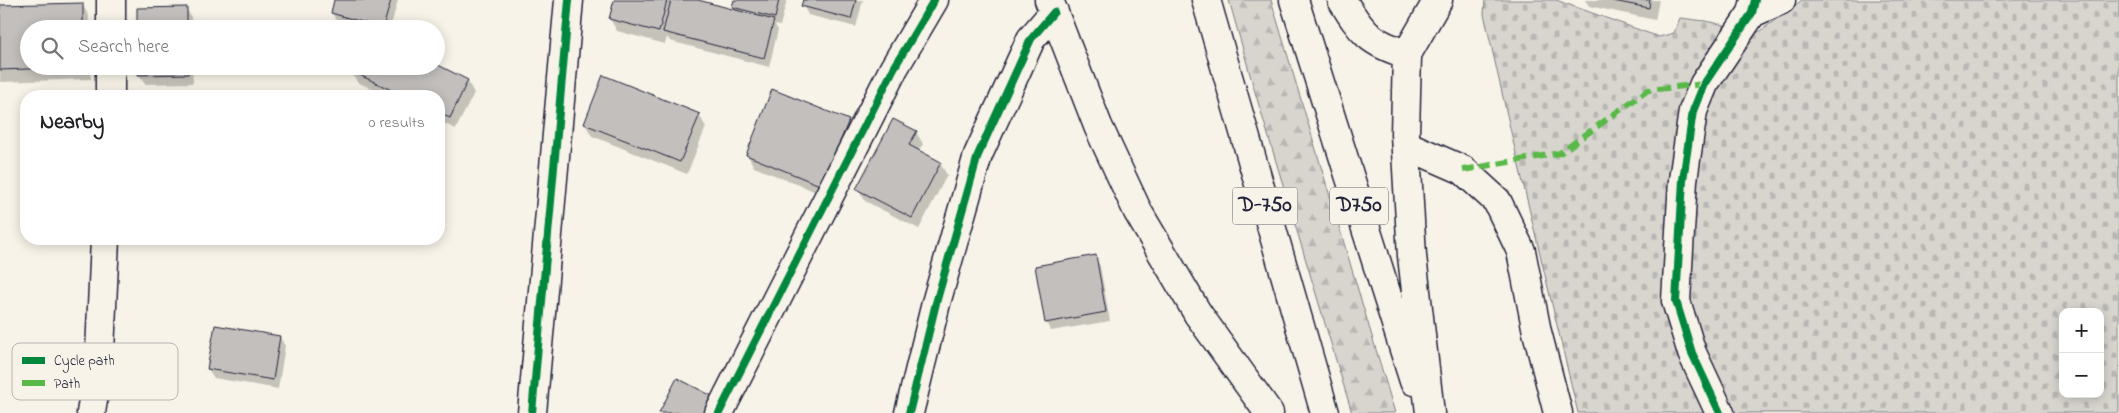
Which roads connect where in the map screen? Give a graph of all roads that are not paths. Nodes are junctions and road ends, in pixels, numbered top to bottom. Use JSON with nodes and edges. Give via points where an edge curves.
{"nodes":[{"id":1,"x":111,"y":0,"type":"edge"},
{"id":2,"x":569,"y":0,"type":"edge"},
{"id":3,"x":934,"y":0,"type":"edge"},
{"id":4,"x":1206,"y":0,"type":"edge"},
{"id":5,"x":1294,"y":0,"type":"edge"},
{"id":6,"x":1342,"y":0,"type":"edge"},
{"id":7,"x":1438,"y":0,"type":"edge"},
{"id":8,"x":1781,"y":0,"type":"edge"},
{"id":9,"x":1051,"y":6,"type":"edge"},
{"id":10,"x":1754,"y":6,"type":"edge"},
{"id":11,"x":111,"y":20,"type":"edge"},
{"id":12,"x":1407,"y":54,"type":"junction"},
{"id":13,"x":110,"y":75,"type":"edge"},
{"id":14,"x":110,"y":90,"type":"edge"},
{"id":15,"x":1406,"y":145,"type":"junction"},
{"id":16,"x":105,"y":245,"type":"edge"},
{"id":17,"x":100,"y":343,"type":"edge"},
{"id":18,"x":92,"y":400,"type":"edge"},
{"id":19,"x":90,"y":413,"type":"edge"},
{"id":20,"x":532,"y":413,"type":"edge"},
{"id":21,"x":719,"y":413,"type":"edge"},
{"id":22,"x":909,"y":413,"type":"edge"},
{"id":23,"x":1269,"y":413,"type":"edge"},
{"id":24,"x":1325,"y":413,"type":"edge"},
{"id":25,"x":1424,"y":413,"type":"edge"},
{"id":26,"x":1430,"y":413,"type":"edge"},
{"id":27,"x":1558,"y":413,"type":"edge"},
{"id":28,"x":1720,"y":413,"type":"edge"}],
"edges":[{"from":1,"to":11,"type":"main road"},
{"from":2,"to":20,"type":"main road"},
{"from":3,"to":21,"type":"main road","via":[[894,68]]},
{"from":4,"to":24,"type":"main road","number":"D-750"},
{"from":5,"to":25,"type":"main road","number":"D750"},
{"from":6,"to":12,"type":"main road","via":[[1363,32],[1382,47]]},
{"from":7,"to":12,"type":"main road"},
{"from":8,"to":10,"type":"main road"},
{"from":9,"to":22,"type":"main road","via":[[1031,40],[978,155]]},
{"from":9,"to":23,"type":"main road","via":[[1098,126],[1138,212],[1198,314]]},
{"from":10,"to":28,"type":"main road","via":[[1704,84],[1693,111],[1683,180],[1676,301],[1692,353]]},
{"from":12,"to":15,"type":"main road"},
{"from":13,"to":14,"type":"main road"},
{"from":15,"to":26,"type":"main road","via":[[1412,256]]},
{"from":15,"to":27,"type":"main road","via":[[1463,170],[1497,201],[1521,251]]},
{"from":16,"to":17,"type":"main road"},
{"from":18,"to":19,"type":"main road"}]}
